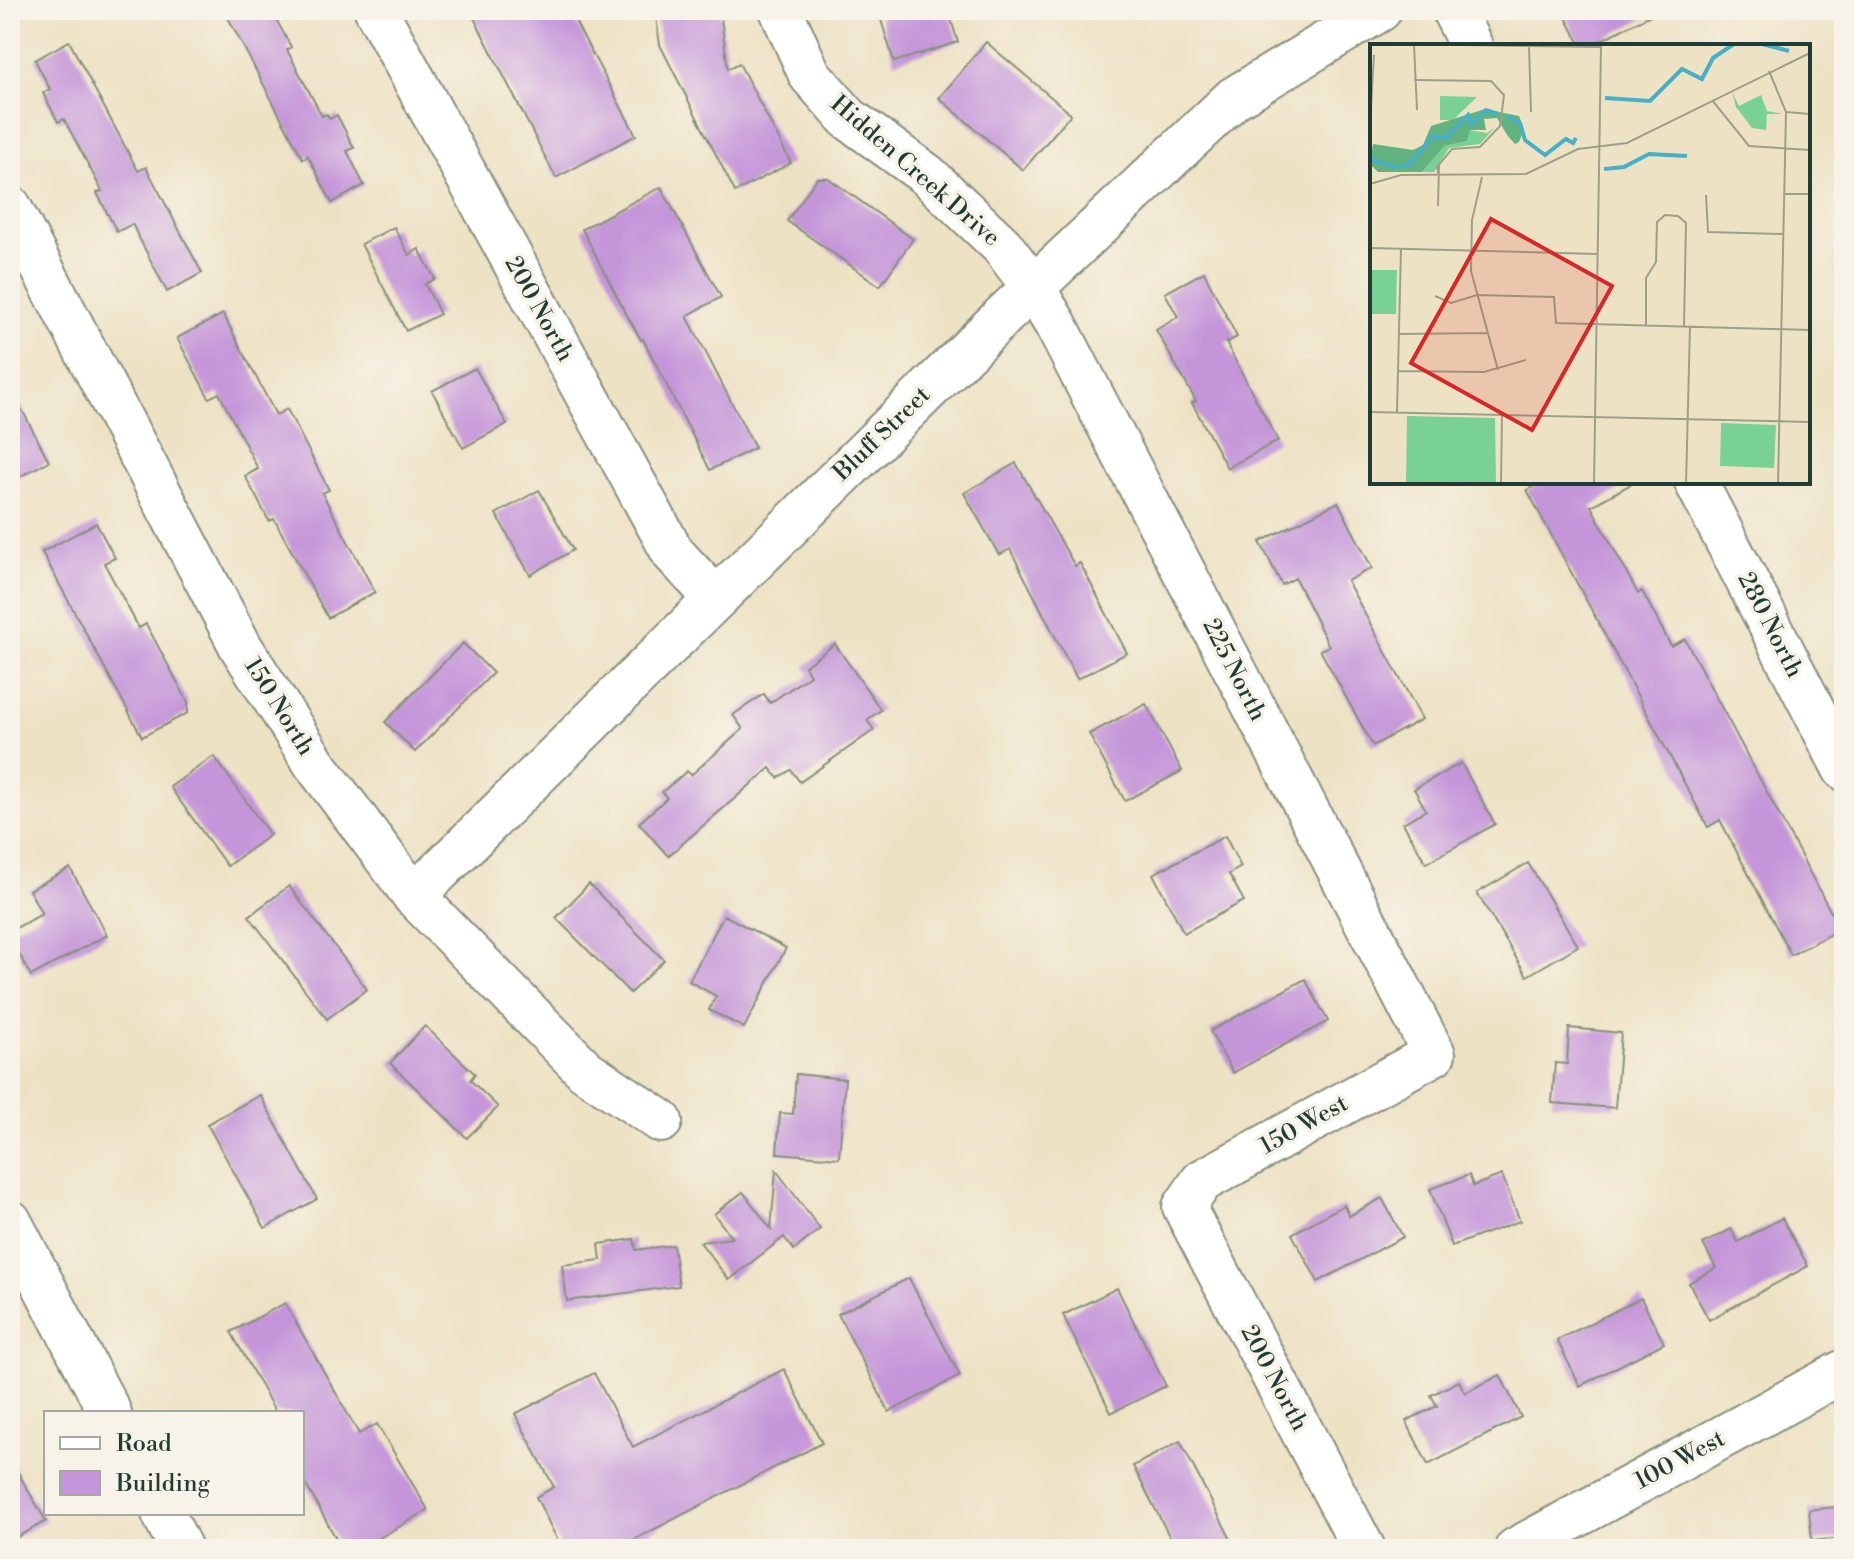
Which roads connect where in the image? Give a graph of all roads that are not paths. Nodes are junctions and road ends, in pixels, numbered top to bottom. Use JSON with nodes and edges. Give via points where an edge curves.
{"nodes":[{"id":1,"x":376,"y":10,"type":"edge"},
{"id":2,"x":781,"y":10,"type":"edge"},
{"id":3,"x":1380,"y":10,"type":"edge"},
{"id":4,"x":1453,"y":10,"type":"edge"},
{"id":5,"x":1470,"y":44,"type":"edge"},
{"id":6,"x":10,"y":207,"type":"edge"},
{"id":7,"x":1033,"y":287,"type":"junction"},
{"id":8,"x":1697,"y":484,"type":"edge"},
{"id":9,"x":715,"y":598,"type":"junction"},
{"id":10,"x":1844,"y":769,"type":"edge"},
{"id":11,"x":414,"y":896,"type":"junction"},
{"id":12,"x":1434,"y":1054,"type":"joint"},
{"id":13,"x":661,"y":1121,"type":"dead end"},
{"id":14,"x":1184,"y":1207,"type":"joint"},
{"id":15,"x":10,"y":1221,"type":"edge"},
{"id":16,"x":1844,"y":1371,"type":"edge"},
{"id":17,"x":109,"y":1411,"type":"edge"},
{"id":18,"x":164,"y":1515,"type":"edge"},
{"id":19,"x":181,"y":1549,"type":"edge"},
{"id":20,"x":1364,"y":1549,"type":"edge"},
{"id":21,"x":1516,"y":1549,"type":"edge"}],
"edges":[{"from":1,"to":9,"type":"street","name":"200 North","via":[[673,553]]},
{"from":2,"to":7,"type":"street","name":"Hidden Creek Drive","via":[[810,75],[848,118],[927,175],[1002,246]]},
{"from":3,"to":7,"type":"street","name":"Bluff Street","via":[[1234,98]]},
{"from":4,"to":5,"type":"street"},
{"from":6,"to":11,"type":"street","name":"150 North","via":[[241,647],[315,764]]},
{"from":7,"to":9,"type":"street","name":"Bluff Street"},
{"from":7,"to":12,"type":"street","name":"225 North"},
{"from":8,"to":10,"type":"street","name":"280 North"},
{"from":9,"to":11,"type":"street","name":"Bluff Street"},
{"from":11,"to":13,"type":"street","name":"150 North","via":[[585,1070]]},
{"from":12,"to":14,"type":"street","name":"150 West","via":[[1202,1181]]},
{"from":14,"to":20,"type":"street","name":"200 North"},
{"from":15,"to":17,"type":"street"},
{"from":16,"to":21,"type":"street","name":"100 West"},
{"from":18,"to":19,"type":"street"}]}
